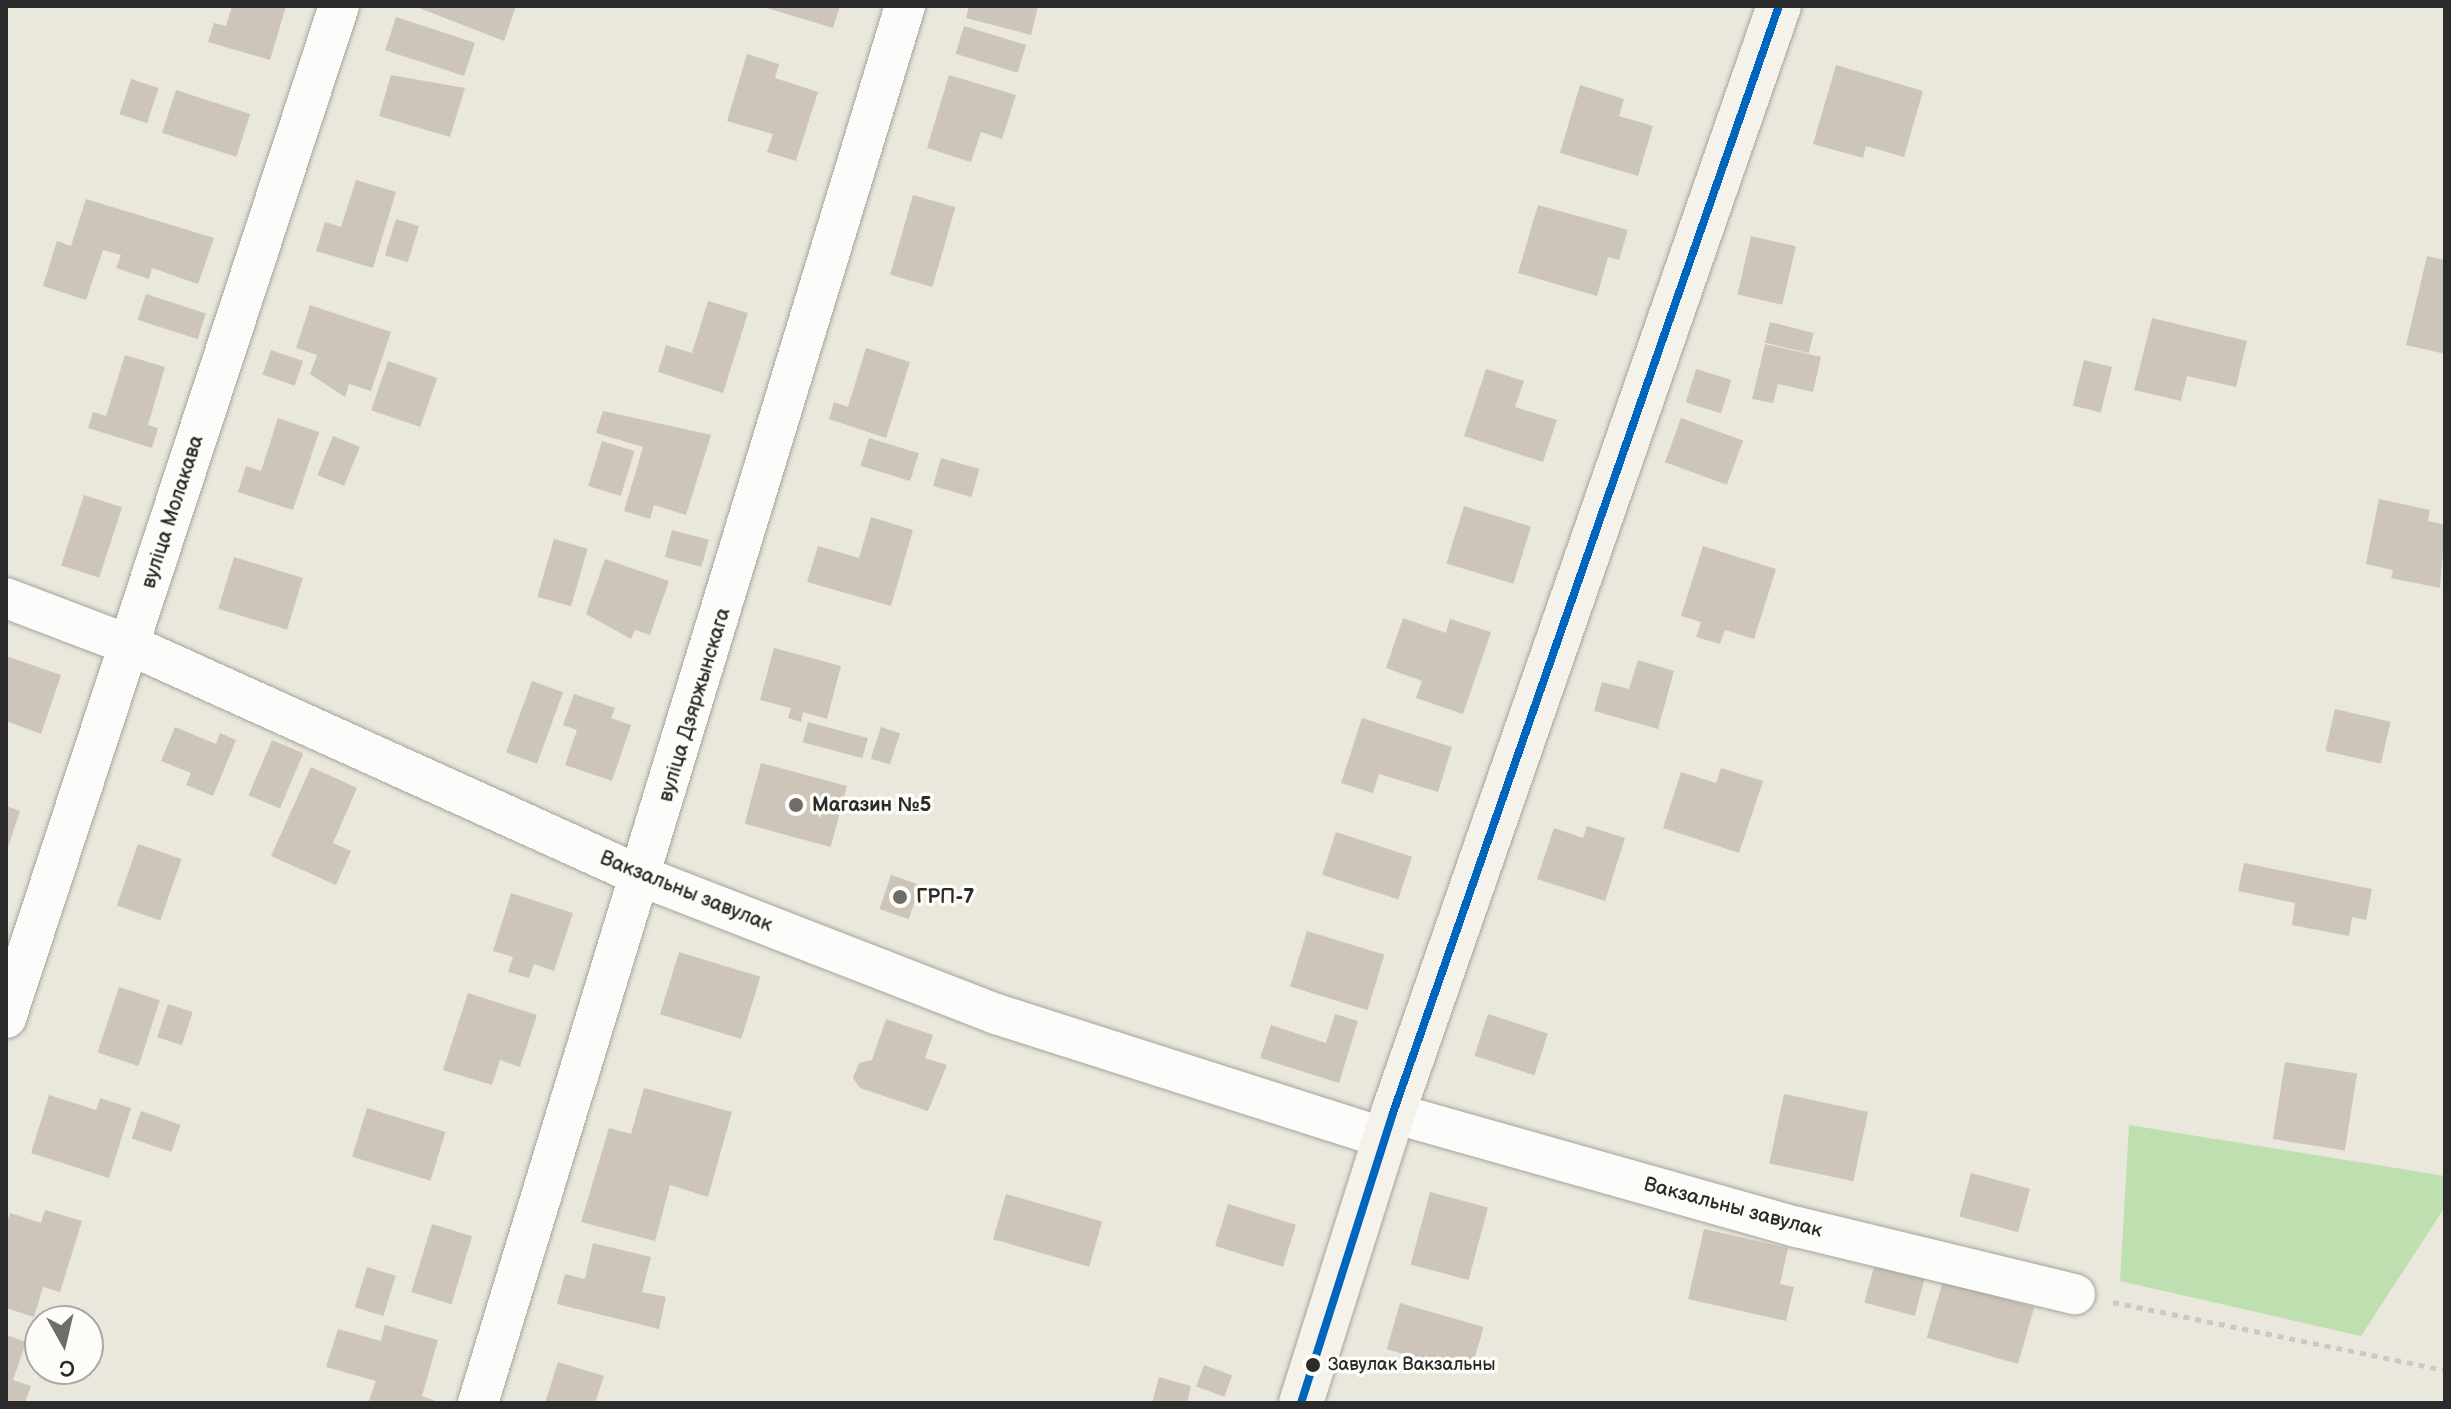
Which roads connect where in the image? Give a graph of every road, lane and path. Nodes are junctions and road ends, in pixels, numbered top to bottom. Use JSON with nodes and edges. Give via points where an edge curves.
{"nodes":[{"id":1,"x":339,"y":6,"type":"edge"},
{"id":2,"x":905,"y":6,"type":"edge"},
{"id":3,"x":1779,"y":6,"type":"edge"},
{"id":4,"x":6,"y":598,"type":"edge"},
{"id":5,"x":130,"y":645,"type":"junction"},
{"id":6,"x":643,"y":877,"type":"junction"},
{"id":7,"x":6,"y":1018,"type":"edge"},
{"id":8,"x":1389,"y":1126,"type":"junction"},
{"id":9,"x":2075,"y":1294,"type":"joint"},
{"id":10,"x":2445,"y":1370,"type":"edge"},
{"id":11,"x":478,"y":1403,"type":"edge"},
{"id":12,"x":1301,"y":1403,"type":"edge"}],
"edges":[{"from":1,"to":5,"type":"street","name":"вуліца Молакава"},
{"from":2,"to":6,"type":"street","name":"вуліца Дзяржынскага"},
{"from":3,"to":8,"type":"street"},
{"from":4,"to":5,"type":"street","name":"Вакзальны завулак"},
{"from":5,"to":6,"type":"street","name":"Вакзальны завулак"},
{"from":5,"to":7,"type":"street","name":"вуліца Молакава"},
{"from":6,"to":8,"type":"street","name":"Вакзальны завулак","via":[[996,1014]]},
{"from":6,"to":11,"type":"street","name":"вуліца Дзяржынскага"},
{"from":8,"to":9,"type":"street","name":"Вакзальны завулак"},
{"from":8,"to":12,"type":"street"},
{"from":9,"to":10,"type":"path"}]}
